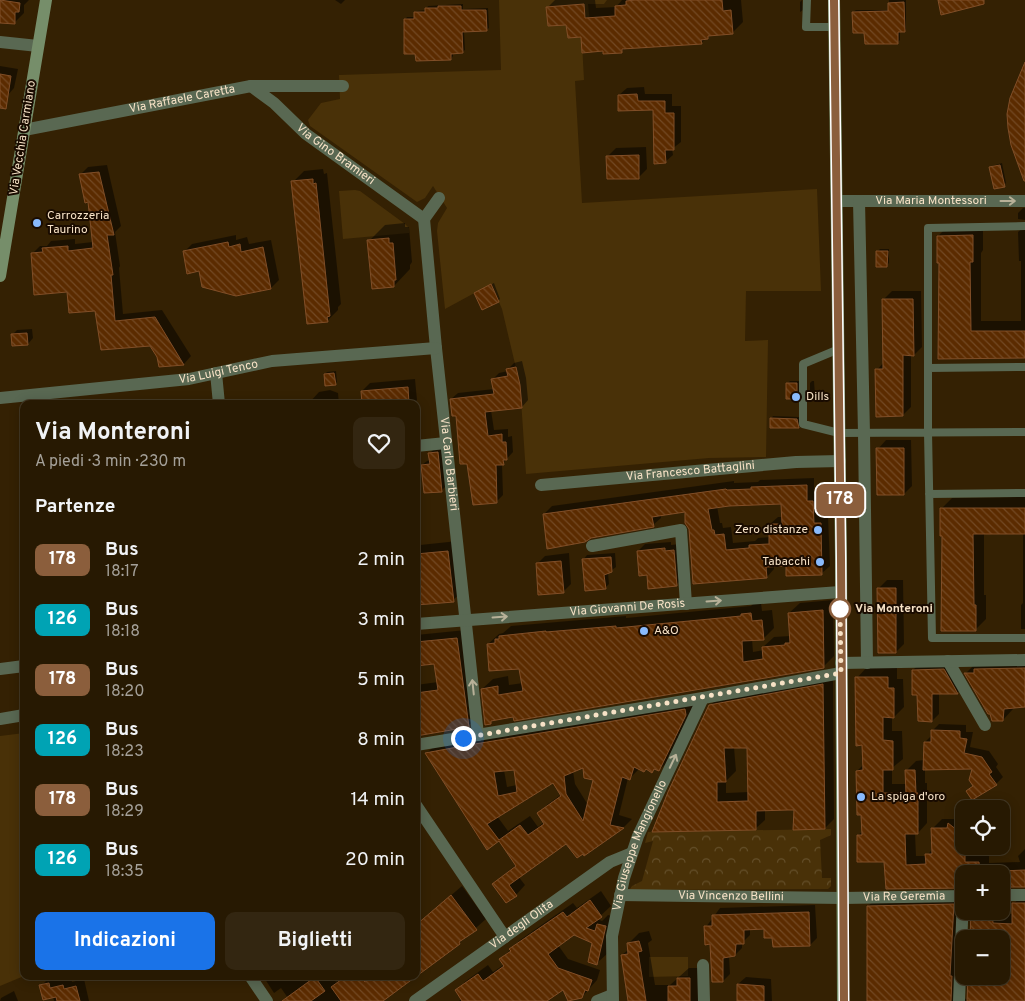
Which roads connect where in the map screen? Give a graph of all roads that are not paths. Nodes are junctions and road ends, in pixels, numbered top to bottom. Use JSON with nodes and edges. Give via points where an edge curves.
{"nodes":[{"id":1,"x":46,"y":0,"type":"edge"},
{"id":2,"x":807,"y":0,"type":"edge"},
{"id":3,"x":834,"y":0,"type":"edge"},
{"id":4,"x":835,"y":27,"type":"junction"},
{"id":5,"x":0,"y":42,"type":"edge"},
{"id":6,"x":38,"y":46,"type":"junction"},
{"id":7,"x":251,"y":86,"type":"junction"},
{"id":8,"x":343,"y":86,"type":"dead end"},
{"id":9,"x":24,"y":130,"type":"junction"},
{"id":10,"x":439,"y":198,"type":"dead end"},
{"id":11,"x":837,"y":201,"type":"junction"},
{"id":12,"x":859,"y":201,"type":"junction"},
{"id":13,"x":1025,"y":201,"type":"edge"},
{"id":14,"x":424,"y":219,"type":"junction"},
{"id":15,"x":1025,"y":226,"type":"edge"},
{"id":16,"x":0,"y":276,"type":"edge"},
{"id":17,"x":436,"y":348,"type":"junction"},
{"id":18,"x":838,"y":349,"type":"junction"},
{"id":19,"x":1025,"y":367,"type":"edge"},
{"id":20,"x":928,"y":368,"type":"junction"},
{"id":21,"x":216,"y":373,"type":"junction"},
{"id":22,"x":0,"y":398,"type":"edge"},
{"id":23,"x":219,"y":400,"type":"edge"},
{"id":24,"x":928,"y":432,"type":"junction"},
{"id":25,"x":1025,"y":432,"type":"edge"},
{"id":26,"x":840,"y":433,"type":"junction"},
{"id":27,"x":864,"y":433,"type":"junction"},
{"id":28,"x":446,"y":443,"type":"junction"},
{"id":29,"x":420,"y":446,"type":"edge"},
{"id":30,"x":840,"y":462,"type":"junction"},
{"id":31,"x":541,"y":485,"type":"dead end"},
{"id":32,"x":929,"y":494,"type":"junction"},
{"id":33,"x":1025,"y":494,"type":"edge"},
{"id":34,"x":592,"y":546,"type":"dead end"},
{"id":35,"x":840,"y":592,"type":"junction"},
{"id":36,"x":686,"y":604,"type":"junction"},
{"id":37,"x":465,"y":620,"type":"junction"},
{"id":38,"x":420,"y":624,"type":"edge"},
{"id":39,"x":1025,"y":638,"type":"edge"},
{"id":40,"x":1025,"y":660,"type":"edge"},
{"id":41,"x":948,"y":661,"type":"junction"},
{"id":42,"x":867,"y":663,"type":"junction"},
{"id":43,"x":20,"y":666,"type":"edge"},
{"id":44,"x":841,"y":668,"type":"junction"},
{"id":45,"x":0,"y":669,"type":"edge"},
{"id":46,"x":702,"y":698,"type":"junction"},
{"id":47,"x":20,"y":716,"type":"edge"},
{"id":48,"x":0,"y":719,"type":"edge"},
{"id":49,"x":985,"y":725,"type":"dead end"},
{"id":50,"x":478,"y":735,"type":"junction"},
{"id":51,"x":420,"y":744,"type":"edge"},
{"id":52,"x":420,"y":811,"type":"edge"},
{"id":53,"x":632,"y":853,"type":"junction"},
{"id":54,"x":620,"y":895,"type":"junction"},
{"id":55,"x":1010,"y":895,"type":"edge"},
{"id":56,"x":1025,"y":895,"type":"edge"},
{"id":57,"x":955,"y":896,"type":"edge"},
{"id":58,"x":843,"y":898,"type":"junction"},
{"id":59,"x":963,"y":920,"type":"edge"},
{"id":60,"x":505,"y":937,"type":"junction"},
{"id":61,"x":703,"y":966,"type":"dead end"},
{"id":62,"x":253,"y":980,"type":"edge"},
{"id":63,"x":613,"y":998,"type":"edge"},
{"id":64,"x":267,"y":1001,"type":"edge"},
{"id":65,"x":415,"y":1001,"type":"edge"},
{"id":66,"x":597,"y":1001,"type":"edge"},
{"id":67,"x":704,"y":1001,"type":"edge"},
{"id":68,"x":844,"y":1001,"type":"edge"},
{"id":69,"x":959,"y":1001,"type":"edge"}],
"edges":[{"from":1,"to":6,"type":"main road","name":"Via Vecchia Carmiano"},
{"from":2,"to":4,"type":"lane","via":[[806,27]]},
{"from":3,"to":4,"type":"main road"},
{"from":4,"to":11,"type":"main road"},
{"from":5,"to":6,"type":"street"},
{"from":6,"to":9,"type":"main road","name":"Via Vecchia Carmiano"},
{"from":7,"to":8,"type":"street","name":"Via Raffaele Caretta"},
{"from":7,"to":9,"type":"street","name":"Via Raffaele Caretta"},
{"from":7,"to":14,"type":"street","name":"Via Gino Bramieri","via":[[306,134]]},
{"from":9,"to":16,"type":"main road","name":"Via Vecchia Carmiano"},
{"from":10,"to":14,"type":"street"},
{"from":11,"to":12,"type":"street","name":"Via Maria Montessori"},
{"from":11,"to":18,"type":"main road"},
{"from":12,"to":13,"type":"street","name":"Via Maria Montessori","one_way":true},
{"from":12,"to":27,"type":"street"},
{"from":14,"to":17,"type":"street","name":"Via Carlo Barbieri"},
{"from":15,"to":20,"type":"lane","via":[[928,228]]},
{"from":17,"to":21,"type":"street","name":"Via Luigi Tenco","via":[[272,360]]},
{"from":17,"to":28,"type":"street","name":"Via Carlo Barbieri"},
{"from":18,"to":26,"type":"main road"},
{"from":18,"to":26,"type":"lane","via":[[804,364],[803,424]]},
{"from":19,"to":20,"type":"lane"},
{"from":20,"to":24,"type":"lane"},
{"from":21,"to":22,"type":"street","name":"Via Luigi Tenco","via":[[189,379]]},
{"from":21,"to":23,"type":"street"},
{"from":24,"to":25,"type":"lane"},
{"from":24,"to":27,"type":"lane"},
{"from":24,"to":32,"type":"lane"},
{"from":26,"to":27,"type":"lane"},
{"from":26,"to":30,"type":"main road"},
{"from":27,"to":42,"type":"street"},
{"from":28,"to":29,"type":"street"},
{"from":28,"to":37,"type":"street","name":"Via Carlo Barbieri"},
{"from":30,"to":31,"type":"street","name":"Via Francesco Battaglini","via":[[786,463]]},
{"from":30,"to":35,"type":"main road"},
{"from":32,"to":33,"type":"lane"},
{"from":32,"to":39,"type":"lane","via":[[932,638]]},
{"from":34,"to":36,"type":"street","via":[[681,530]]},
{"from":36,"to":35,"type":"street","name":"Via Giovanni De Rosis","one_way":true},
{"from":35,"to":44,"type":"main road"},
{"from":37,"to":36,"type":"street","name":"Via Giovanni De Rosis","one_way":true},
{"from":37,"to":38,"type":"street","name":"Via Giovanni De Rosis"},
{"from":50,"to":37,"type":"street","name":"Via Carlo Barbieri","one_way":true},
{"from":40,"to":41,"type":"street"},
{"from":41,"to":42,"type":"street"},
{"from":41,"to":49,"type":"street"},
{"from":42,"to":44,"type":"street"},
{"from":43,"to":45,"type":"street"},
{"from":44,"to":46,"type":"street"},
{"from":44,"to":58,"type":"main road"},
{"from":46,"to":50,"type":"street"},
{"from":53,"to":46,"type":"street","name":"Via Giuseppe Mangionello","one_way":true},
{"from":47,"to":48,"type":"street"},
{"from":50,"to":51,"type":"street"},
{"from":52,"to":60,"type":"street"},
{"from":53,"to":54,"type":"street","name":"Via Giuseppe Mangionello"},
{"from":53,"to":60,"type":"street","name":"Via degli Olita","via":[[610,862]]},
{"from":54,"to":58,"type":"street","name":"Via Vincenzo Bellini"},
{"from":54,"to":63,"type":"street","name":"Via Giuseppe Mangionello","via":[[612,936]]},
{"from":55,"to":56,"type":"street"},
{"from":57,"to":58,"type":"street","name":"Via Re Geremia"},
{"from":58,"to":68,"type":"main road"},
{"from":59,"to":69,"type":"street"},
{"from":60,"to":65,"type":"street","name":"Via degli Olita"},
{"from":61,"to":67,"type":"street"},
{"from":62,"to":64,"type":"street"},
{"from":63,"to":66,"type":"street"}]}
